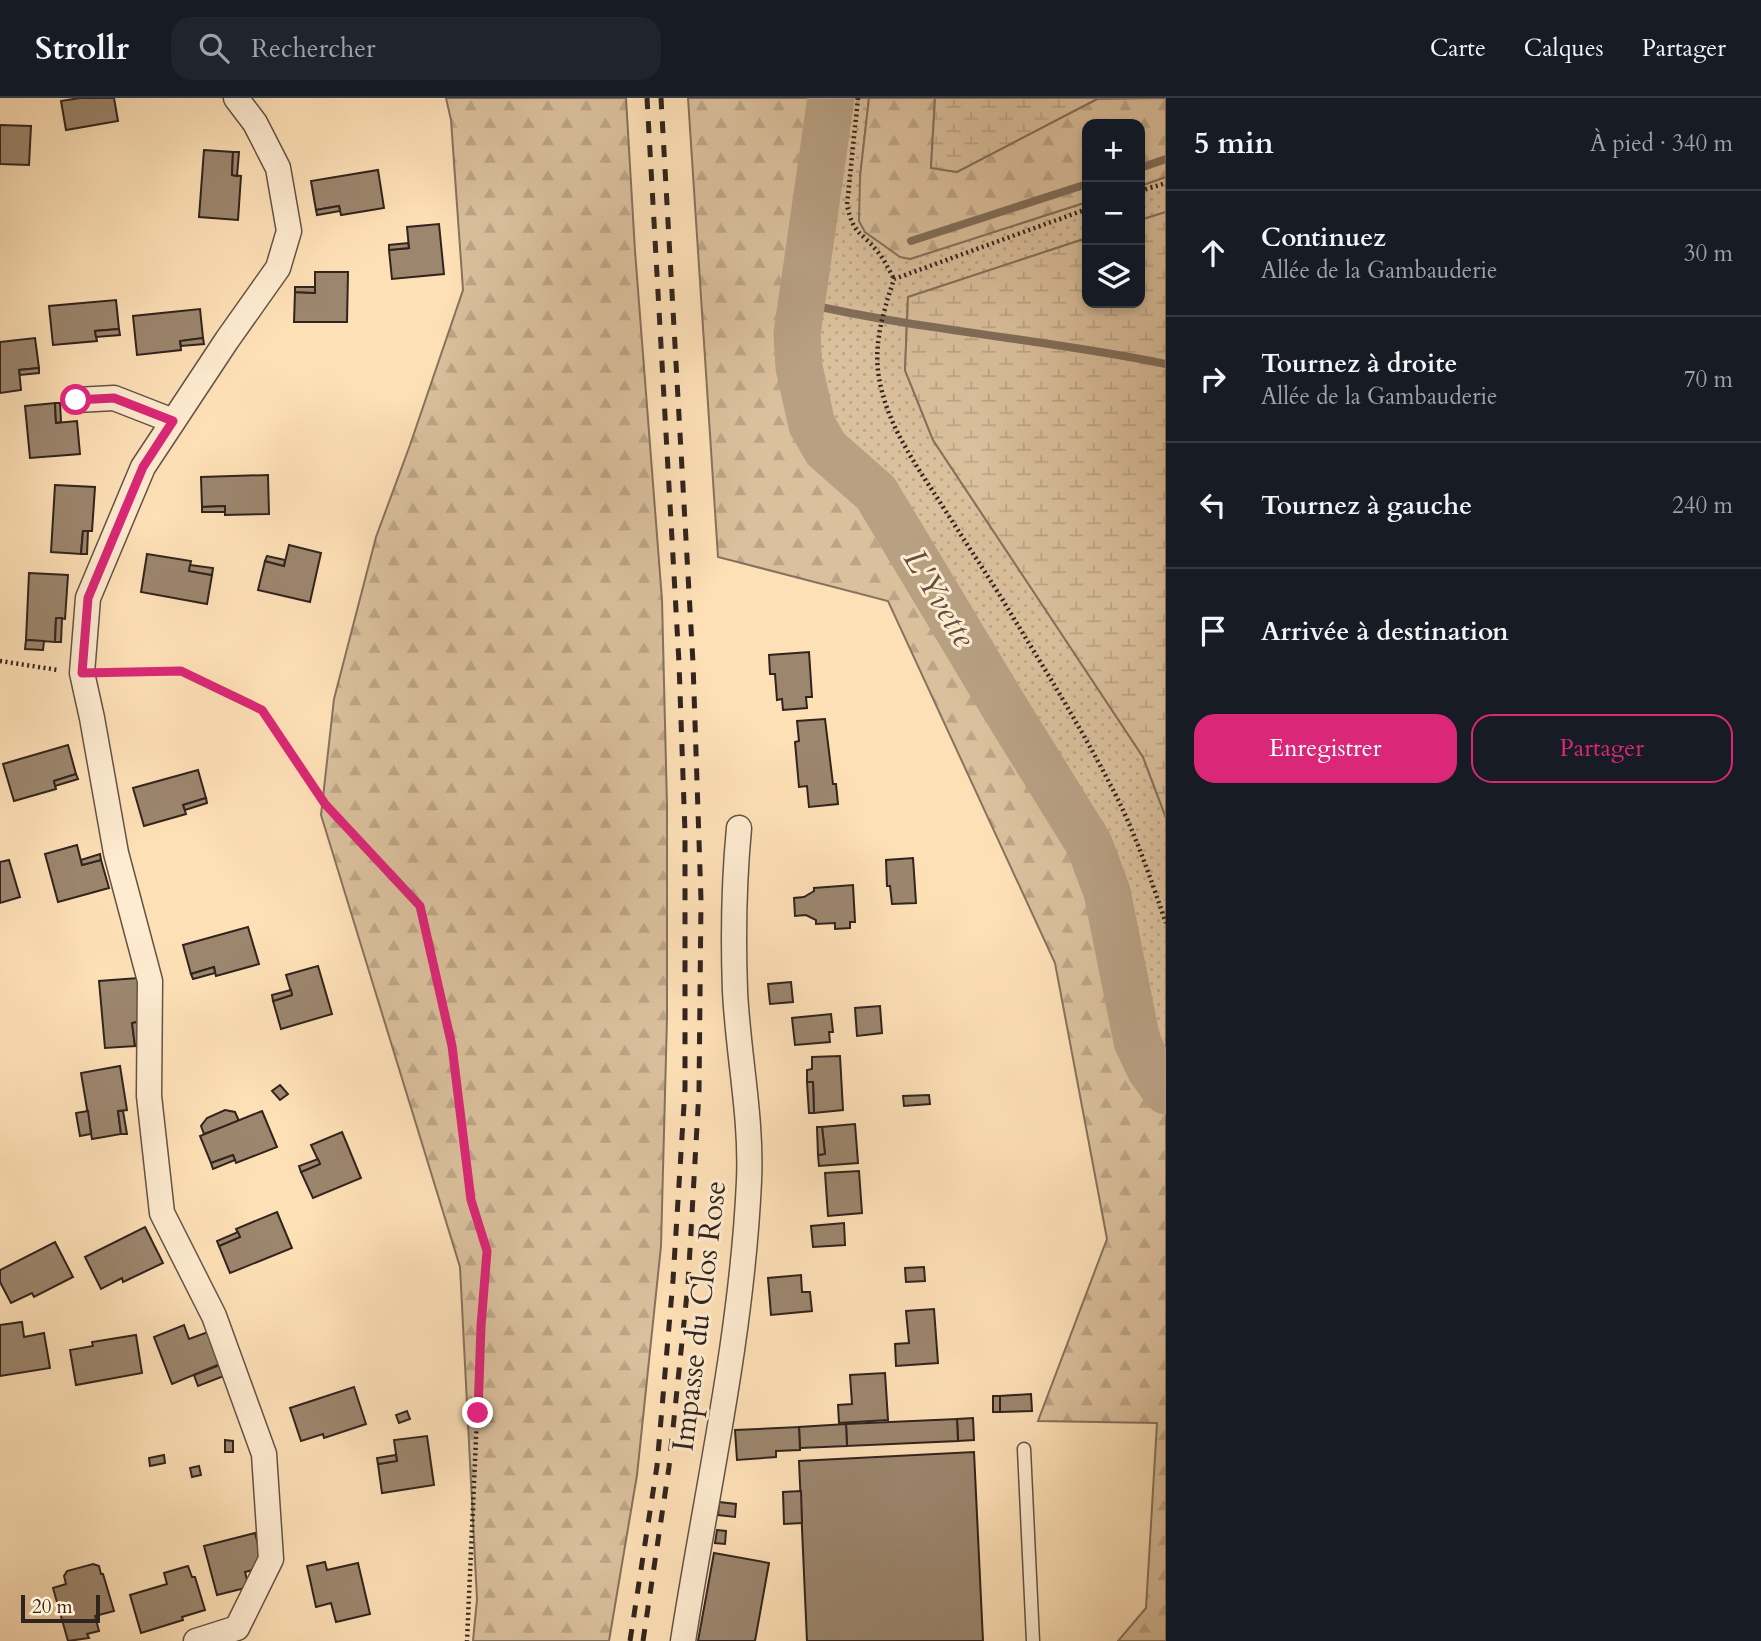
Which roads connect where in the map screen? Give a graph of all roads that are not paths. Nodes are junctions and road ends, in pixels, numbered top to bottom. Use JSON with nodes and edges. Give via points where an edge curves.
{"nodes":[{"id":1,"x":236,"y":98,"type":"edge"},
{"id":2,"x":76,"y":400,"type":"dead end"},
{"id":3,"x":173,"y":421,"type":"junction"},
{"id":4,"x":738,"y":828,"type":"dead end"},
{"id":5,"x":1024,"y":1449,"type":"dead end"},
{"id":6,"x":196,"y":1641,"type":"edge"},
{"id":7,"x":683,"y":1641,"type":"edge"},
{"id":8,"x":1032,"y":1641,"type":"edge"}],
"edges":[{"from":1,"to":3,"type":"street","via":[[278,168],[289,232],[278,268]]},
{"from":2,"to":3,"type":"street","via":[[114,398]]},
{"from":3,"to":6,"type":"street","via":[[143,467],[88,598],[82,673],[116,853],[150,981],[149,1096],[162,1213],[214,1316],[264,1454],[271,1559],[237,1628]]},
{"from":4,"to":7,"type":"street","name":"Impasse du Clos Rose","via":[[735,992],[749,1177],[746,1233]]},
{"from":5,"to":8,"type":"lane"}]}
